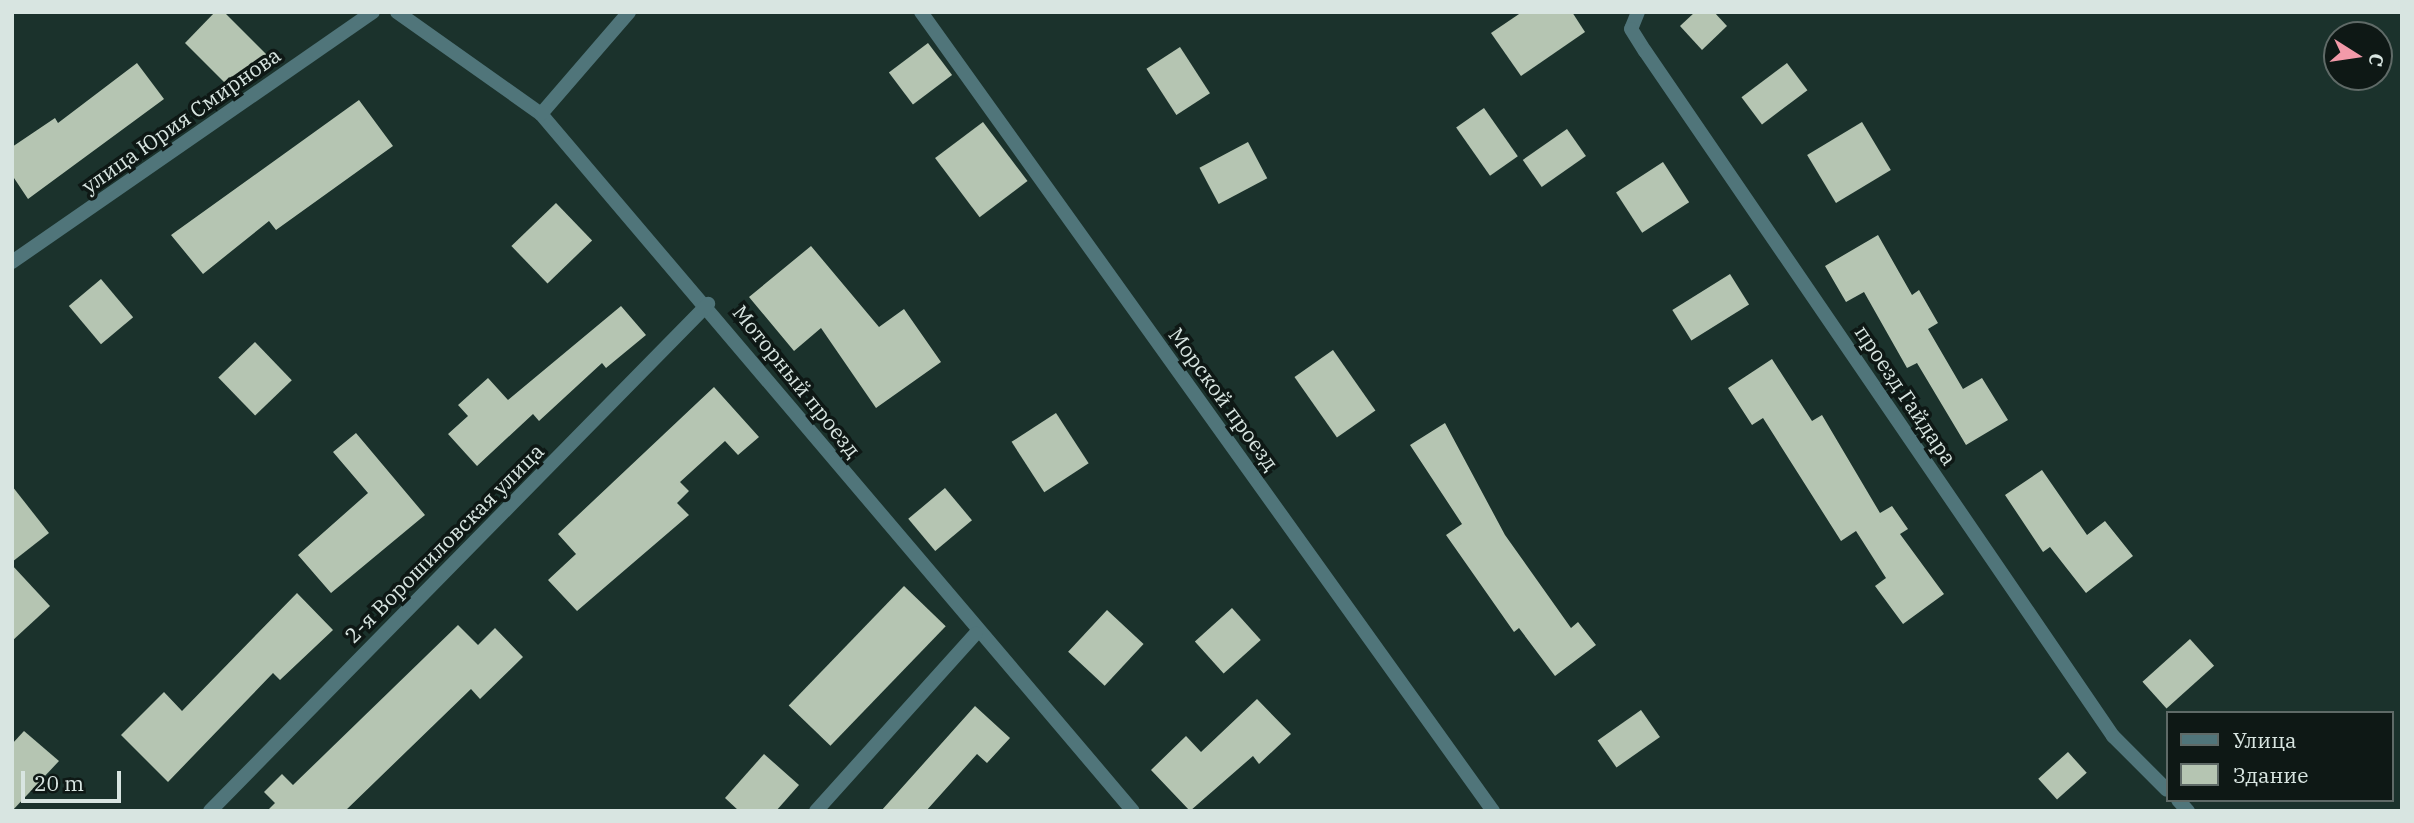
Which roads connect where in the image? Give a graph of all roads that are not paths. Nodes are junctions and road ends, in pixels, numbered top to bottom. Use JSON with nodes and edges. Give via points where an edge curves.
{"nodes":[{"id":1,"x":373,"y":12,"type":"edge"},
{"id":2,"x":397,"y":12,"type":"edge"},
{"id":3,"x":629,"y":12,"type":"edge"},
{"id":4,"x":921,"y":12,"type":"edge"},
{"id":5,"x":1638,"y":12,"type":"edge"},
{"id":6,"x":541,"y":114,"type":"junction"},
{"id":7,"x":12,"y":262,"type":"edge"},
{"id":8,"x":708,"y":304,"type":"junction"},
{"id":9,"x":976,"y":632,"type":"junction"},
{"id":10,"x":2166,"y":789,"type":"edge"},
{"id":11,"x":210,"y":811,"type":"edge"},
{"id":12,"x":816,"y":811,"type":"edge"},
{"id":13,"x":1133,"y":811,"type":"edge"},
{"id":14,"x":1493,"y":811,"type":"edge"}],
"edges":[{"from":1,"to":7,"type":"street","name":"улица Юрия Смирнова"},
{"from":2,"to":6,"type":"street","name":"Моторный проезд"},
{"from":3,"to":6,"type":"street"},
{"from":4,"to":14,"type":"street","name":"Морской проезд"},
{"from":5,"to":10,"type":"street","name":"проезд Гайдара","via":[[1631,29],[1645,51],[2113,736]]},
{"from":6,"to":8,"type":"street","name":"Моторный проезд"},
{"from":8,"to":9,"type":"street","name":"Моторный проезд"},
{"from":8,"to":11,"type":"street","name":"2-я Ворошиловская улица"},
{"from":9,"to":12,"type":"street"},
{"from":9,"to":13,"type":"street","name":"Моторный проезд"}]}
